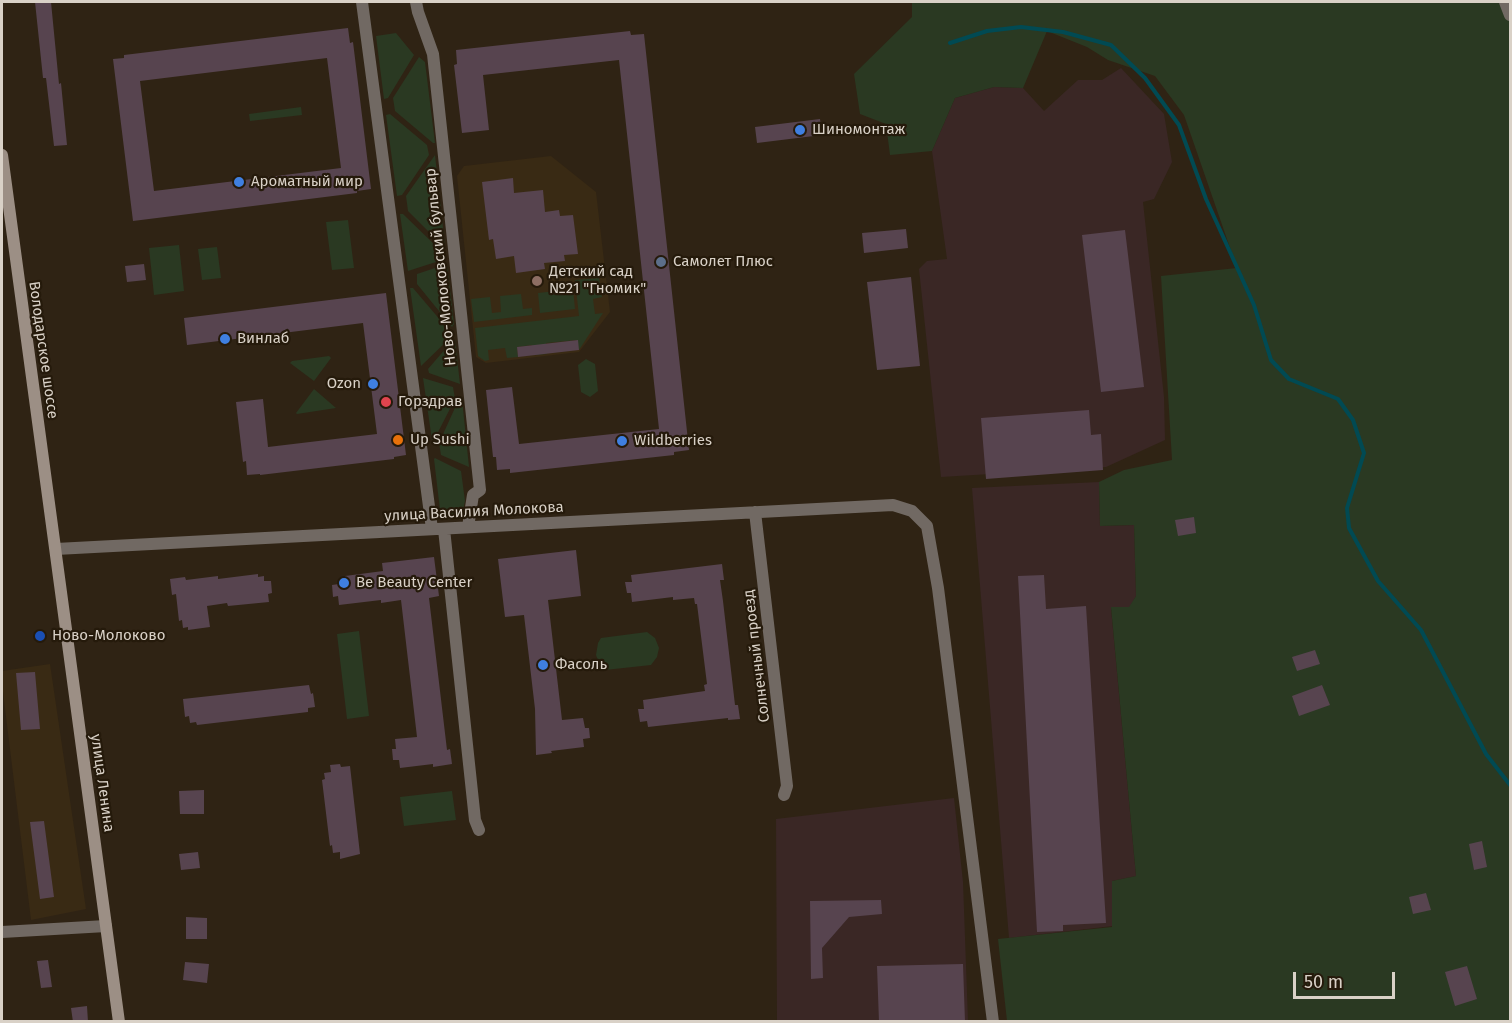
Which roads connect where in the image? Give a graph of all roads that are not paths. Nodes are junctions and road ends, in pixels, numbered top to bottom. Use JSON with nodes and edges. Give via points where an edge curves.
{"nodes":[{"id":1,"x":362,"y":2,"type":"edge"},
{"id":2,"x":416,"y":2,"type":"edge"},
{"id":3,"x":1505,"y":2,"type":"edge"},
{"id":4,"x":1510,"y":15,"type":"edge"},
{"id":5,"x":2,"y":155,"type":"edge"},
{"id":6,"x":755,"y":512,"type":"junction"},
{"id":7,"x":468,"y":527,"type":"junction"},
{"id":8,"x":438,"y":529,"type":"junction"},
{"id":9,"x":56,"y":549,"type":"junction"},
{"id":10,"x":784,"y":795,"type":"dead end"},
{"id":11,"x":479,"y":830,"type":"dead end"},
{"id":12,"x":106,"y":926,"type":"junction"},
{"id":13,"x":2,"y":932,"type":"edge"},
{"id":14,"x":119,"y":1022,"type":"edge"},
{"id":15,"x":993,"y":1022,"type":"edge"}],
"edges":[{"from":1,"to":8,"type":"street"},
{"from":2,"to":7,"type":"street","name":"Ново-Молоковский бульвар","via":[[433,54],[480,490],[473,495]]},
{"from":3,"to":4,"type":"street"},
{"from":5,"to":9,"type":"main road","name":"Володарское шоссе"},
{"from":6,"to":7,"type":"street","name":"улица Василия Молокова"},
{"from":6,"to":10,"type":"street","name":"Солнечный проезд","via":[[787,786]]},
{"from":6,"to":15,"type":"street","name":"улица Василия Молокова","via":[[893,505],[912,511],[927,526]]},
{"from":7,"to":8,"type":"street","name":"улица Василия Молокова"},
{"from":8,"to":9,"type":"street","name":"улица Василия Молокова"},
{"from":8,"to":11,"type":"street"},
{"from":9,"to":12,"type":"main road","name":"улица Ленина"},
{"from":12,"to":13,"type":"street"},
{"from":12,"to":14,"type":"main road","name":"улица Ленина"}]}
